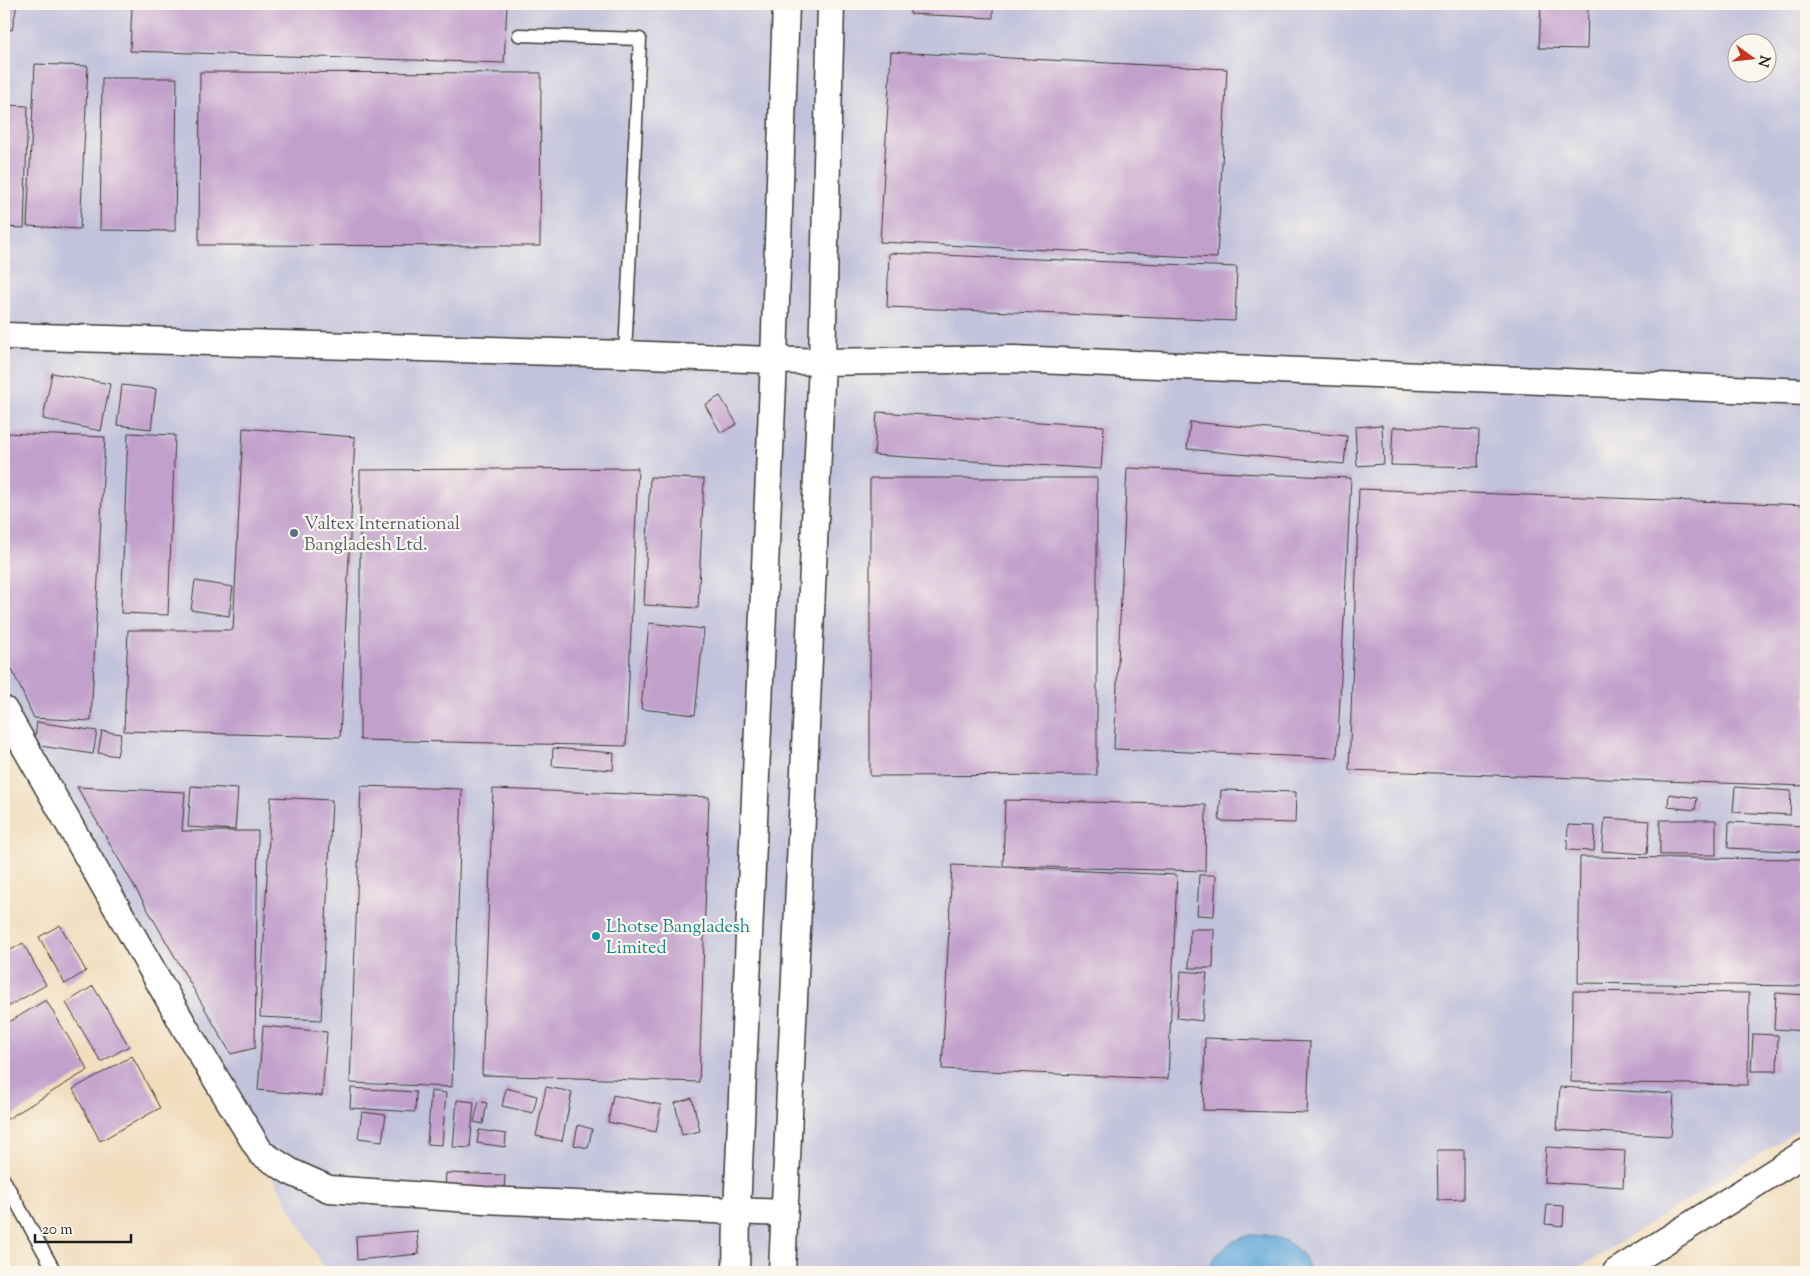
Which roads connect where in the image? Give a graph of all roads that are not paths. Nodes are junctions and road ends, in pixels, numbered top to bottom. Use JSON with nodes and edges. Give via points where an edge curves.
{"nodes":[{"id":1,"x":786,"y":4,"type":"edge"},
{"id":2,"x":831,"y":4,"type":"edge"},
{"id":3,"x":519,"y":35,"type":"dead end"},
{"id":4,"x":4,"y":336,"type":"edge"},
{"id":5,"x":624,"y":354,"type":"junction"},
{"id":6,"x":774,"y":360,"type":"junction"},
{"id":7,"x":822,"y":362,"type":"junction"},
{"id":8,"x":1806,"y":392,"type":"edge"},
{"id":9,"x":4,"y":710,"type":"edge"},
{"id":10,"x":1806,"y":1152,"type":"edge"},
{"id":11,"x":4,"y":1180,"type":"edge"},
{"id":12,"x":737,"y":1212,"type":"junction"},
{"id":13,"x":784,"y":1213,"type":"junction"},
{"id":14,"x":55,"y":1272,"type":"edge"},
{"id":15,"x":736,"y":1272,"type":"edge"},
{"id":16,"x":782,"y":1272,"type":"edge"},
{"id":17,"x":1616,"y":1272,"type":"edge"}],
"edges":[{"from":1,"to":6,"type":"street"},
{"from":2,"to":7,"type":"street"},
{"from":3,"to":5,"type":"lane","via":[[640,39]]},
{"from":4,"to":5,"type":"street"},
{"from":5,"to":6,"type":"street"},
{"from":6,"to":7,"type":"street"},
{"from":6,"to":12,"type":"street"},
{"from":7,"to":8,"type":"street","via":[[1013,359]]},
{"from":7,"to":13,"type":"street"},
{"from":9,"to":12,"type":"street","via":[[187,1031],[261,1153],[291,1172],[329,1189]]},
{"from":10,"to":17,"type":"street"},
{"from":11,"to":14,"type":"lane"},
{"from":12,"to":13,"type":"street"},
{"from":12,"to":15,"type":"street"},
{"from":13,"to":16,"type":"street"}]}
